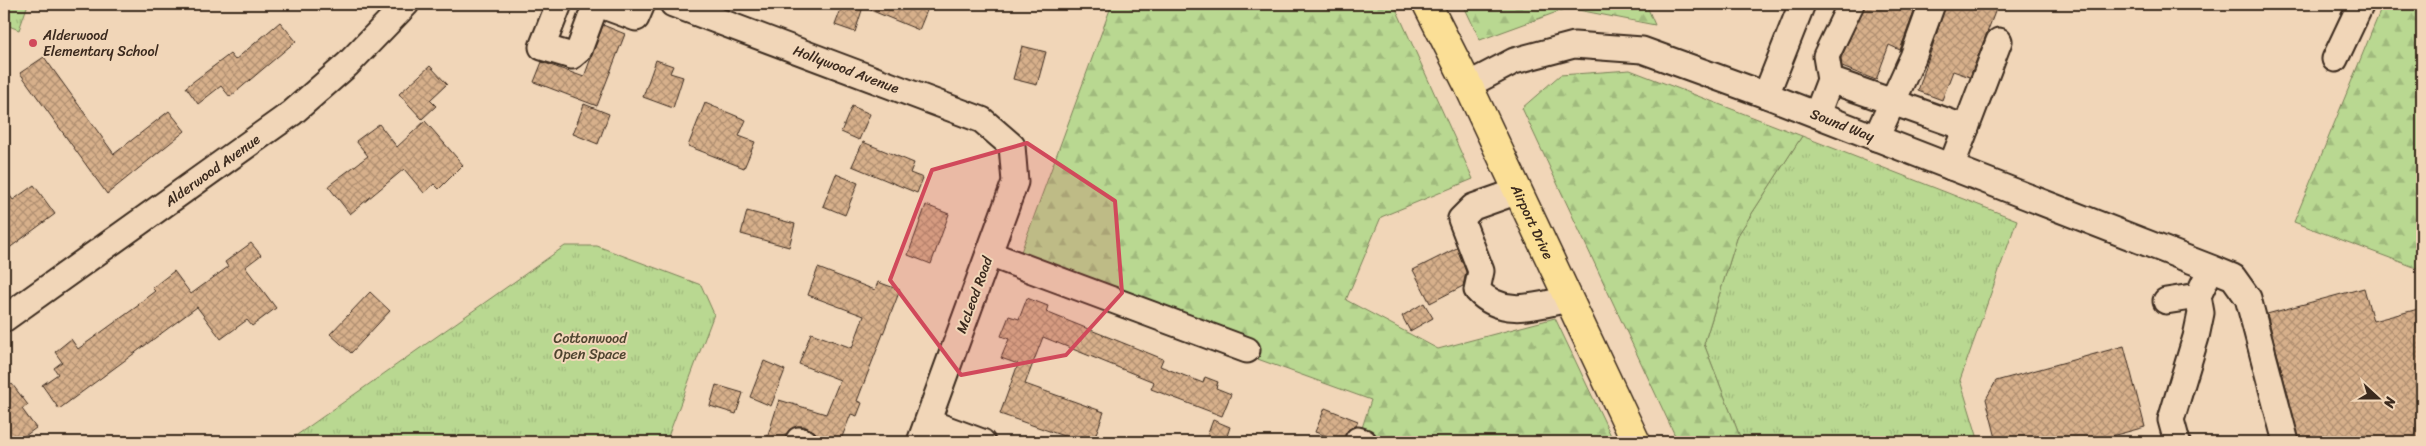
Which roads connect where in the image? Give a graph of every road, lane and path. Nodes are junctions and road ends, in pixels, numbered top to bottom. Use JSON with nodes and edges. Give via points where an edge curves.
{"nodes":[{"id":1,"x":406,"y":4,"type":"edge"},
{"id":2,"x":559,"y":4,"type":"edge"},
{"id":3,"x":597,"y":4,"type":"edge"},
{"id":4,"x":642,"y":4,"type":"edge"},
{"id":5,"x":673,"y":4,"type":"edge"},
{"id":6,"x":1427,"y":4,"type":"edge"},
{"id":7,"x":1802,"y":4,"type":"edge"},
{"id":8,"x":1851,"y":4,"type":"edge"},
{"id":9,"x":1932,"y":4,"type":"edge"},
{"id":10,"x":2362,"y":4,"type":"edge"},
{"id":11,"x":1999,"y":41,"type":"dead end"},
{"id":12,"x":2335,"y":59,"type":"dead end"},
{"id":13,"x":1830,"y":80,"type":"junction"},
{"id":14,"x":1468,"y":85,"type":"junction"},
{"id":15,"x":1766,"y":94,"type":"junction"},
{"id":16,"x":1893,"y":102,"type":"junction"},
{"id":17,"x":1817,"y":114,"type":"junction"},
{"id":18,"x":1966,"y":128,"type":"junction"},
{"id":19,"x":1876,"y":138,"type":"junction"},
{"id":20,"x":1012,"y":146,"type":"joint"},
{"id":21,"x":1951,"y":167,"type":"junction"},
{"id":22,"x":1518,"y":191,"type":"junction"},
{"id":23,"x":989,"y":254,"type":"junction"},
{"id":24,"x":2211,"y":268,"type":"junction"},
{"id":25,"x":2198,"y":296,"type":"junction"},
{"id":26,"x":1568,"y":299,"type":"junction"},
{"id":27,"x":2166,"y":301,"type":"dead end"},
{"id":28,"x":4,"y":318,"type":"edge"},
{"id":29,"x":1248,"y":350,"type":"dead end"},
{"id":30,"x":924,"y":432,"type":"edge"},
{"id":31,"x":982,"y":442,"type":"edge"},
{"id":32,"x":1636,"y":442,"type":"edge"},
{"id":33,"x":2177,"y":442,"type":"edge"},
{"id":34,"x":2286,"y":442,"type":"edge"}],
"edges":[{"from":1,"to":28,"type":"street","name":"Alderwood Avenue","via":[[348,64],[292,113]]},
{"from":2,"to":3,"type":"street","via":[[542,47],[572,56],[579,50]]},
{"from":3,"to":4,"type":"street","via":[[636,18]]},
{"from":5,"to":20,"type":"street","name":"Hollywood Avenue","via":[[982,120]]},
{"from":6,"to":14,"type":"main road","name":"Airport Drive"},
{"from":7,"to":15,"type":"street"},
{"from":8,"to":13,"type":"street","via":[[1826,56]]},
{"from":9,"to":16,"type":"street"},
{"from":10,"to":12,"type":"street"},
{"from":11,"to":18,"type":"street"},
{"from":13,"to":16,"type":"street"},
{"from":13,"to":17,"type":"street"},
{"from":14,"to":15,"type":"street","name":"Sound Way","via":[[1514,61],[1574,45],[1642,50]]},
{"from":14,"to":22,"type":"main road","name":"Airport Drive"},
{"from":15,"to":17,"type":"street","name":"Sound Way"},
{"from":16,"to":18,"type":"street"},
{"from":16,"to":19,"type":"street"},
{"from":17,"to":19,"type":"street","name":"Sound Way"},
{"from":18,"to":21,"type":"street"},
{"from":19,"to":21,"type":"street","name":"Sound Way"},
{"from":20,"to":23,"type":"street","name":"McLeod Road","via":[[1015,182]]},
{"from":21,"to":24,"type":"street","name":"Sound Way"},
{"from":22,"to":26,"type":"main road","name":"Airport Drive"},
{"from":22,"to":26,"type":"street","via":[[1473,207],[1461,219],[1480,271],[1477,290],[1487,301],[1520,309]]},
{"from":23,"to":29,"type":"street"},
{"from":23,"to":30,"type":"street","name":"McLeod Road"},
{"from":24,"to":25,"type":"street"},
{"from":24,"to":34,"type":"street","name":"Sound Way","via":[[2233,277],[2248,298]]},
{"from":25,"to":27,"type":"street"},
{"from":25,"to":33,"type":"street","via":[[2200,314],[2196,337],[2170,420]]},
{"from":26,"to":32,"type":"main road","name":"Airport Drive"},
{"from":30,"to":31,"type":"street"}]}
